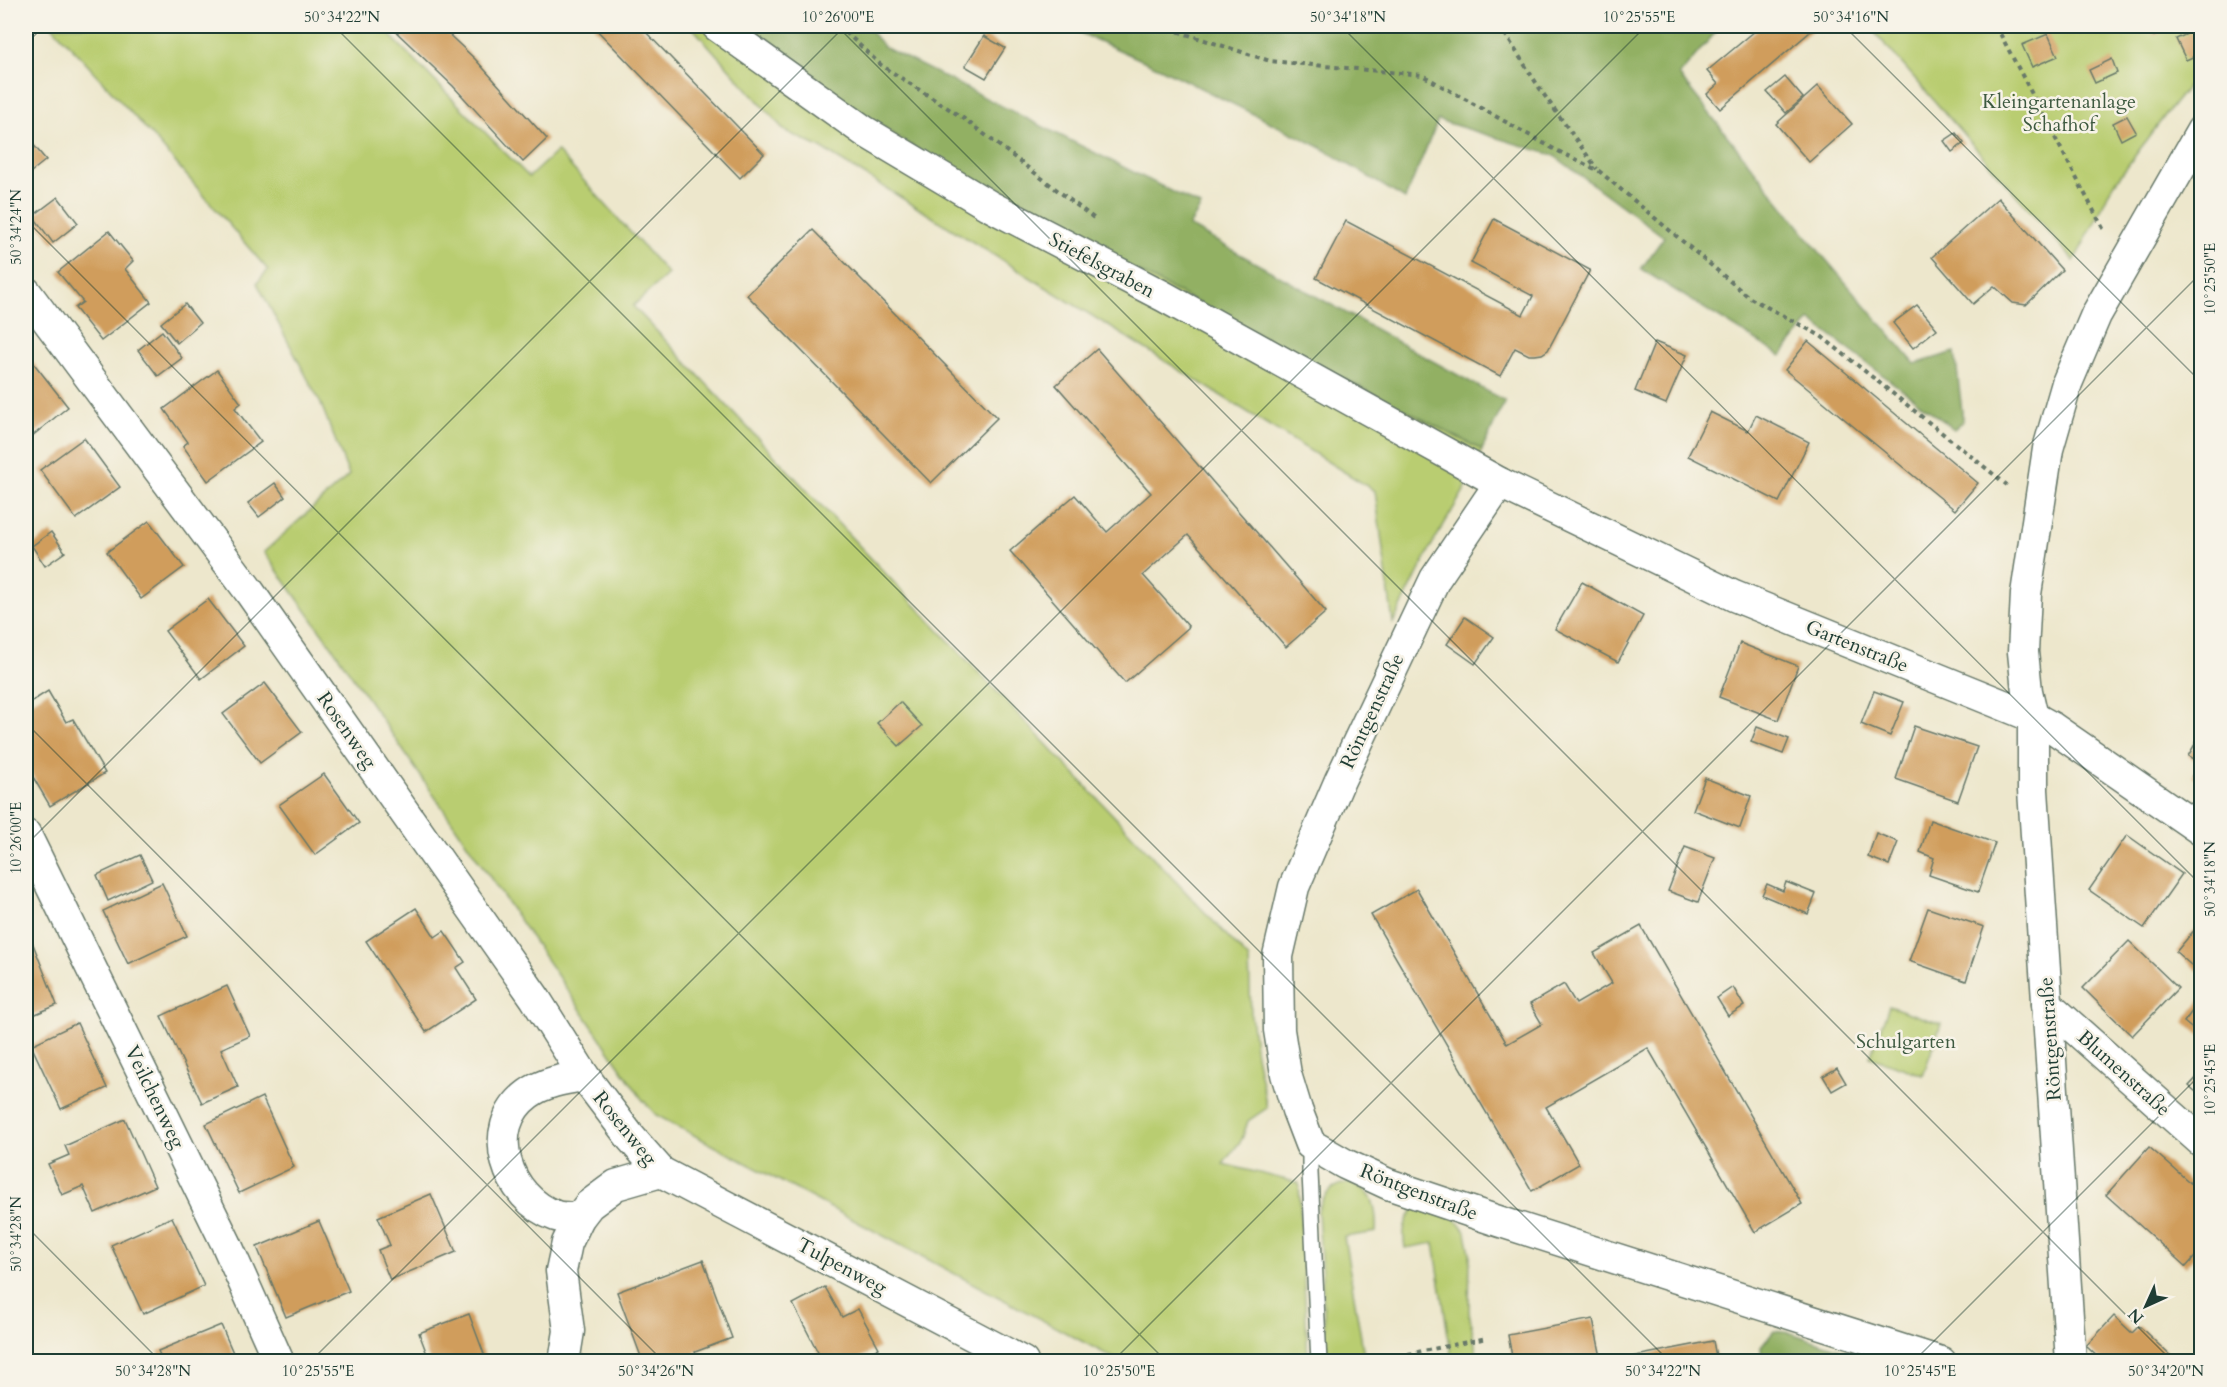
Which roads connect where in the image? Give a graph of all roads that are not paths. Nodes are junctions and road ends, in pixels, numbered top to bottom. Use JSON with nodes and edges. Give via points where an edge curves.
{"nodes":[{"id":1,"x":717,"y":26,"type":"edge"},
{"id":2,"x":2202,"y":130,"type":"edge"},
{"id":3,"x":26,"y":292,"type":"edge"},
{"id":4,"x":1500,"y":483,"type":"junction"},
{"id":5,"x":2033,"y":717,"type":"junction"},
{"id":6,"x":2202,"y":831,"type":"edge"},
{"id":7,"x":26,"y":835,"type":"edge"},
{"id":8,"x":2047,"y":1004,"type":"junction"},
{"id":9,"x":584,"y":1076,"type":"junction"},
{"id":10,"x":2202,"y":1142,"type":"edge"},
{"id":11,"x":1310,"y":1144,"type":"junction"},
{"id":12,"x":661,"y":1172,"type":"junction"},
{"id":13,"x":579,"y":1218,"type":"junction"},
{"id":14,"x":279,"y":1362,"type":"edge"},
{"id":15,"x":564,"y":1362,"type":"edge"},
{"id":16,"x":1023,"y":1362,"type":"edge"},
{"id":17,"x":1319,"y":1362,"type":"edge"},
{"id":18,"x":1941,"y":1362,"type":"edge"},
{"id":19,"x":2071,"y":1362,"type":"edge"}],
"edges":[{"from":1,"to":4,"type":"street","name":"Stiefelsgraben","via":[[864,131],[988,205]]},
{"from":2,"to":5,"type":"street","name":"Röntgenstraße","via":[[2096,315],[2067,383],[2048,449],[2026,594],[2022,652]]},
{"from":3,"to":9,"type":"street","name":"Rosenweg","via":[[249,591],[535,998]]},
{"from":4,"to":5,"type":"street","name":"Gartenstraße","via":[[1734,596]]},
{"from":4,"to":11,"type":"street","name":"Röntgenstraße","via":[[1435,579],[1294,887],[1278,956],[1279,1030],[1286,1074]]},
{"from":5,"to":6,"type":"street","name":"Gartenstraße"},
{"from":5,"to":8,"type":"street","name":"Röntgenstraße","via":[[2033,790]]},
{"from":7,"to":14,"type":"street","name":"Veilchenweg","via":[[226,1243]]},
{"from":8,"to":10,"type":"street","name":"Blumenstraße"},
{"from":8,"to":19,"type":"street","name":"Röntgenstraße"},
{"from":9,"to":12,"type":"street","name":"Rosenweg"},
{"from":9,"to":13,"type":"street","via":[[561,1080],[528,1094],[514,1108],[502,1136],[503,1154],[522,1191],[557,1216]]},
{"from":11,"to":17,"type":"lane"},
{"from":11,"to":18,"type":"street","name":"Röntgenstraße","via":[[1388,1184]]},
{"from":12,"to":13,"type":"street","via":[[616,1185],[589,1205]]},
{"from":12,"to":16,"type":"street","name":"Tulpenweg"},
{"from":13,"to":15,"type":"street","via":[[567,1243],[561,1271],[569,1331]]}]}
